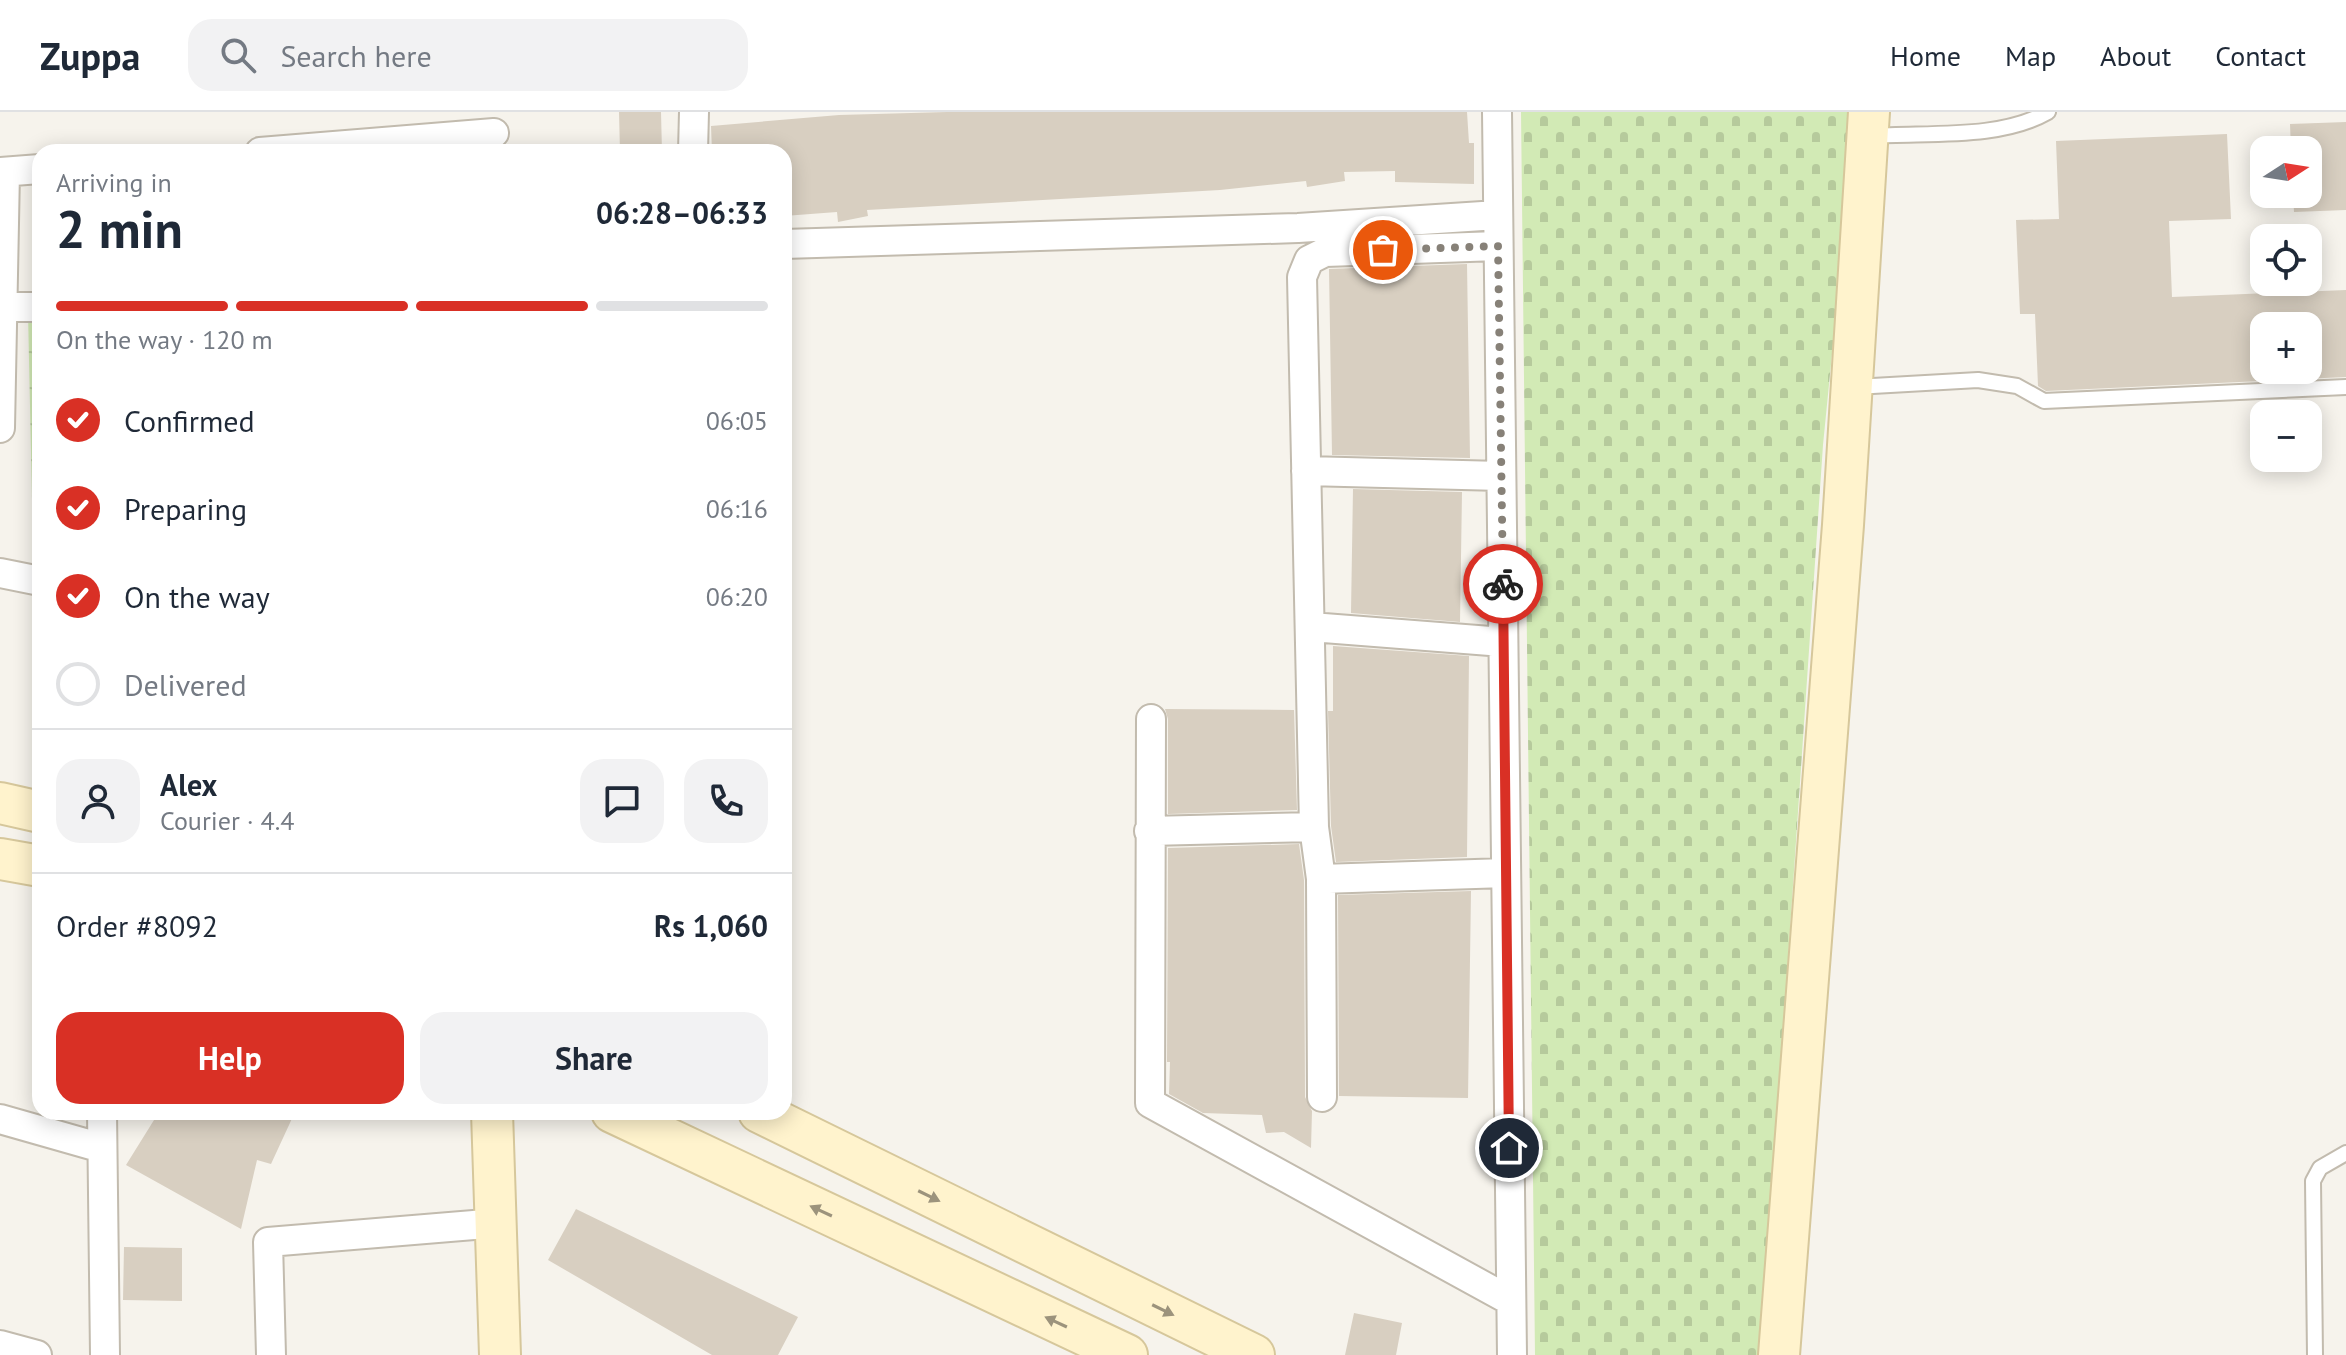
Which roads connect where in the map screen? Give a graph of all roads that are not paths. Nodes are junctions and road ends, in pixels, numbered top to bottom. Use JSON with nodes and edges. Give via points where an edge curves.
{"nodes":[{"id":1,"x":694,"y":112,"type":"edge"},
{"id":2,"x":1497,"y":112,"type":"edge"},
{"id":3,"x":2048,"y":112,"type":"edge"},
{"id":4,"x":1868,"y":124,"type":"edge"},
{"id":5,"x":494,"y":132,"type":"edge"},
{"id":6,"x":354,"y":144,"type":"edge"},
{"id":7,"x":693,"y":144,"type":"edge"},
{"id":8,"x":32,"y":170,"type":"edge"},
{"id":9,"x":3,"y":172,"type":"edge"},
{"id":10,"x":1498,"y":215,"type":"junction"},
{"id":11,"x":792,"y":244,"type":"edge"},
{"id":12,"x":1498,"y":246,"type":"junction"},
{"id":13,"x":3,"y":307,"type":"junction"},
{"id":14,"x":32,"y":307,"type":"edge"},
{"id":15,"x":1852,"y":387,"type":"junction"},
{"id":16,"x":2346,"y":387,"type":"edge"},
{"id":17,"x":0,"y":428,"type":"edge"},
{"id":18,"x":1306,"y":471,"type":"junction"},
{"id":19,"x":1501,"y":476,"type":"junction"},
{"id":20,"x":0,"y":573,"type":"edge"},
{"id":21,"x":32,"y":579,"type":"edge"},
{"id":22,"x":1311,"y":627,"type":"junction"},
{"id":23,"x":1503,"y":642,"type":"junction"},
{"id":24,"x":1151,"y":719,"type":"dead end"},
{"id":25,"x":0,"y":803,"type":"edge"},
{"id":26,"x":32,"y":810,"type":"edge"},
{"id":27,"x":1314,"y":827,"type":"junction"},
{"id":28,"x":1149,"y":831,"type":"junction"},
{"id":29,"x":0,"y":859,"type":"edge"},
{"id":30,"x":32,"y":865,"type":"edge"},
{"id":31,"x":1506,"y":873,"type":"junction"},
{"id":32,"x":1321,"y":879,"type":"junction"},
{"id":33,"x":1322,"y":1097,"type":"dead end"},
{"id":34,"x":0,"y":1119,"type":"edge"},
{"id":35,"x":102,"y":1120,"type":"edge"},
{"id":36,"x":492,"y":1120,"type":"edge"},
{"id":37,"x":629,"y":1120,"type":"edge"},
{"id":38,"x":775,"y":1120,"type":"edge"},
{"id":39,"x":102,"y":1148,"type":"junction"},
{"id":40,"x":2346,"y":1153,"type":"edge"},
{"id":41,"x":498,"y":1223,"type":"junction"},
{"id":42,"x":1511,"y":1301,"type":"junction"},
{"id":43,"x":0,"y":1345,"type":"edge"},
{"id":44,"x":37,"y":1355,"type":"edge"},
{"id":45,"x":105,"y":1355,"type":"edge"},
{"id":46,"x":271,"y":1355,"type":"edge"},
{"id":47,"x":500,"y":1355,"type":"edge"},
{"id":48,"x":1127,"y":1355,"type":"edge"},
{"id":49,"x":1254,"y":1355,"type":"edge"},
{"id":50,"x":1512,"y":1355,"type":"edge"},
{"id":51,"x":1779,"y":1355,"type":"edge"},
{"id":52,"x":2315,"y":1355,"type":"edge"}],
"edges":[{"from":1,"to":7,"type":"street"},
{"from":2,"to":10,"type":"street"},
{"from":3,"to":4,"type":"lane","via":[[1988,129]]},
{"from":4,"to":15,"type":"street"},
{"from":5,"to":6,"type":"street"},
{"from":8,"to":9,"type":"street"},
{"from":9,"to":13,"type":"street"},
{"from":10,"to":11,"type":"street","via":[[1298,228]]},
{"from":10,"to":12,"type":"street"},
{"from":12,"to":18,"type":"street","via":[[1325,252],[1309,260],[1302,277]]},
{"from":12,"to":19,"type":"street"},
{"from":13,"to":14,"type":"street"},
{"from":13,"to":17,"type":"street"},
{"from":15,"to":16,"type":"lane","via":[[1978,380],[2017,386],[2044,401]]},
{"from":15,"to":51,"type":"street"},
{"from":18,"to":19,"type":"street"},
{"from":18,"to":22,"type":"street"},
{"from":19,"to":23,"type":"street"},
{"from":20,"to":21,"type":"street"},
{"from":22,"to":23,"type":"street"},
{"from":22,"to":27,"type":"street"},
{"from":23,"to":31,"type":"street"},
{"from":24,"to":28,"type":"street"},
{"from":25,"to":26,"type":"street"},
{"from":27,"to":28,"type":"street"},
{"from":27,"to":32,"type":"street"},
{"from":28,"to":42,"type":"street","via":[[1150,1103]]},
{"from":29,"to":30,"type":"street"},
{"from":31,"to":32,"type":"street"},
{"from":31,"to":42,"type":"street"},
{"from":32,"to":33,"type":"street"},
{"from":34,"to":39,"type":"street"},
{"from":35,"to":39,"type":"street"},
{"from":36,"to":41,"type":"street"},
{"from":48,"to":37,"type":"street","one_way":true},
{"from":38,"to":49,"type":"street","one_way":true},
{"from":39,"to":45,"type":"street"},
{"from":40,"to":52,"type":"lane","via":[[2320,1168],[2313,1181]]},
{"from":41,"to":46,"type":"street","via":[[268,1242]]},
{"from":41,"to":47,"type":"street"},
{"from":42,"to":50,"type":"street"},
{"from":43,"to":44,"type":"street"}]}
